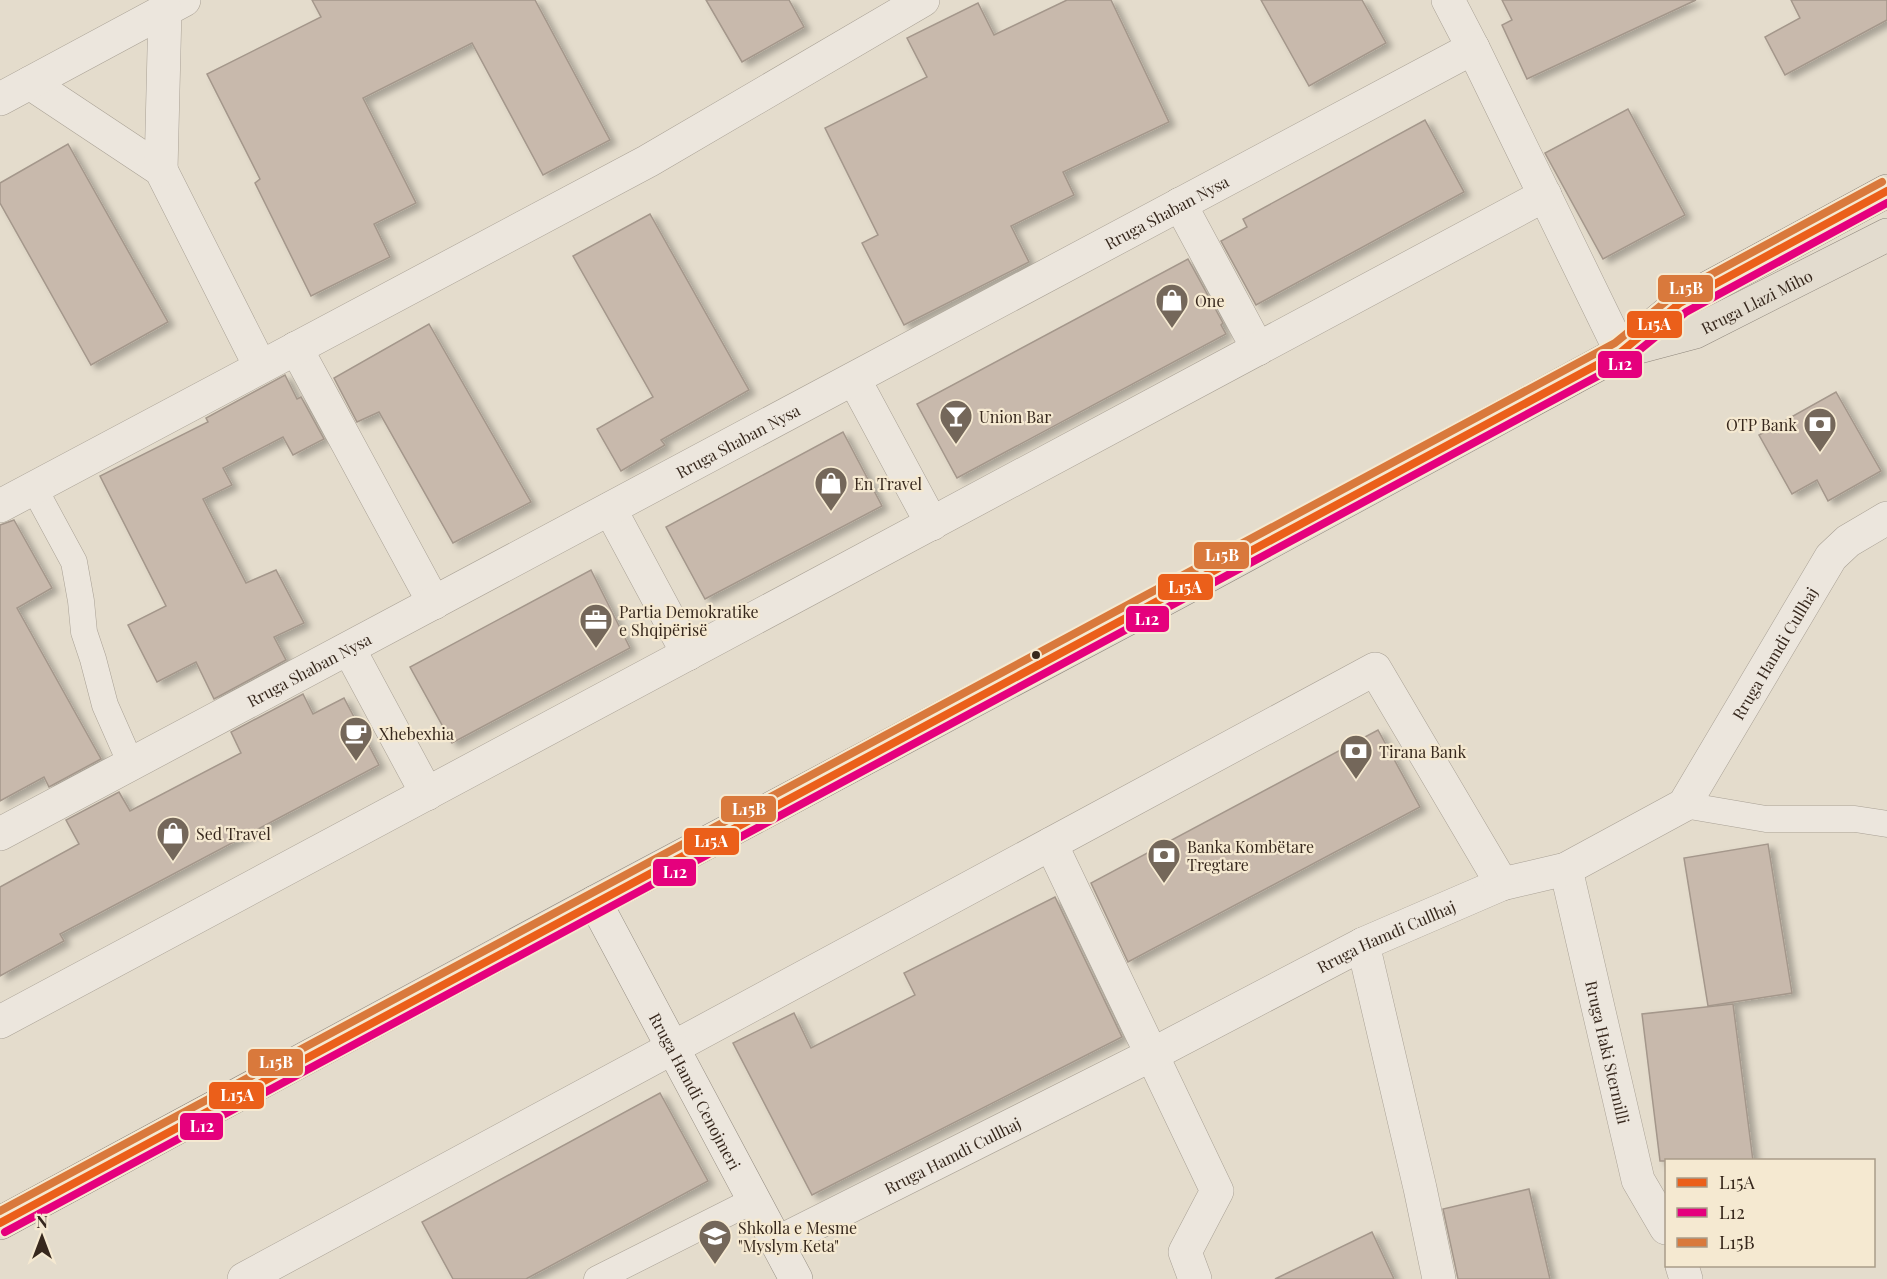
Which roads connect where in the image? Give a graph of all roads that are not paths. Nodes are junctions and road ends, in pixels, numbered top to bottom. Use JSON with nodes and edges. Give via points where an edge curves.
{"nodes":[{"id":1,"x":922,"y":0,"type":"edge"},
{"id":2,"x":1448,"y":0,"type":"edge"},
{"id":3,"x":175,"y":5,"type":"edge"},
{"id":4,"x":1473,"y":48,"type":"junction"},
{"id":5,"x":30,"y":83,"type":"junction"},
{"id":6,"x":0,"y":99,"type":"edge"},
{"id":7,"x":161,"y":170,"type":"junction"},
{"id":8,"x":1887,"y":191,"type":"edge"},
{"id":9,"x":1545,"y":195,"type":"junction"},
{"id":10,"x":1180,"y":204,"type":"junction"},
{"id":11,"x":1887,"y":235,"type":"edge"},
{"id":12,"x":296,"y":348,"type":"junction"},
{"id":13,"x":1258,"y":349,"type":"junction"},
{"id":14,"x":1621,"y":352,"type":"junction"},
{"id":15,"x":260,"y":366,"type":"junction"},
{"id":16,"x":854,"y":379,"type":"junction"},
{"id":17,"x":34,"y":488,"type":"junction"},
{"id":18,"x":0,"y":506,"type":"edge"},
{"id":19,"x":610,"y":509,"type":"junction"},
{"id":20,"x":1887,"y":518,"type":"edge"},
{"id":21,"x":932,"y":524,"type":"junction"},
{"id":22,"x":434,"y":603,"type":"junction"},
{"id":23,"x":349,"y":649,"type":"junction"},
{"id":24,"x":688,"y":654,"type":"junction"},
{"id":25,"x":131,"y":764,"type":"junction"},
{"id":26,"x":427,"y":794,"type":"junction"},
{"id":27,"x":1684,"y":805,"type":"junction"},
{"id":28,"x":1887,"y":824,"type":"edge"},
{"id":29,"x":0,"y":834,"type":"edge"},
{"id":30,"x":1051,"y":844,"type":"junction"},
{"id":31,"x":1566,"y":869,"type":"junction"},
{"id":32,"x":1502,"y":884,"type":"junction"},
{"id":33,"x":595,"y":902,"type":"junction"},
{"id":34,"x":1362,"y":944,"type":"junction"},
{"id":35,"x":0,"y":1022,"type":"edge"},
{"id":36,"x":673,"y":1048,"type":"junction"},
{"id":37,"x":1153,"y":1054,"type":"junction"},
{"id":38,"x":754,"y":1200,"type":"junction"},
{"id":39,"x":0,"y":1222,"type":"edge"},
{"id":40,"x":1665,"y":1226,"type":"edge"},
{"id":41,"x":777,"y":1243,"type":"junction"},
{"id":42,"x":244,"y":1279,"type":"edge"},
{"id":43,"x":597,"y":1279,"type":"edge"},
{"id":44,"x":796,"y":1279,"type":"edge"},
{"id":45,"x":1195,"y":1279,"type":"edge"},
{"id":46,"x":1439,"y":1279,"type":"edge"}],
"edges":[{"from":1,"to":12,"type":"street","via":[[648,161]]},
{"from":2,"to":4,"type":"street"},
{"from":3,"to":5,"type":"street"},
{"from":3,"to":7,"type":"street"},
{"from":4,"to":9,"type":"street"},
{"from":4,"to":10,"type":"street","name":"Rruga Shaban Nysa"},
{"from":5,"to":6,"type":"street"},
{"from":5,"to":7,"type":"street"},
{"from":7,"to":15,"type":"street"},
{"from":8,"to":14,"type":"main road","name":"Rruga Llazi Miho","via":[[1680,303]]},
{"from":9,"to":13,"type":"street"},
{"from":9,"to":14,"type":"street"},
{"from":10,"to":13,"type":"street"},
{"from":10,"to":16,"type":"street","name":"Rruga Shaban Nysa"},
{"from":11,"to":14,"type":"main road","name":"Rruga Llazi Miho","via":[[1695,332]]},
{"from":12,"to":15,"type":"street"},
{"from":12,"to":22,"type":"street"},
{"from":13,"to":21,"type":"street"},
{"from":14,"to":33,"type":"main road","name":"Rruga Llazi Miho"},
{"from":15,"to":17,"type":"street"},
{"from":16,"to":19,"type":"street","name":"Rruga Shaban Nysa"},
{"from":16,"to":21,"type":"street"},
{"from":17,"to":18,"type":"street"},
{"from":17,"to":25,"type":"lane","via":[[74,562],[84,632],[105,705]]},
{"from":19,"to":22,"type":"street","name":"Rruga Shaban Nysa"},
{"from":19,"to":24,"type":"street"},
{"from":20,"to":27,"type":"street","name":"Rruga Hamdi Cullhaj","via":[[1848,541],[1831,557]]},
{"from":21,"to":24,"type":"street"},
{"from":22,"to":23,"type":"street","name":"Rruga Shaban Nysa"},
{"from":23,"to":25,"type":"street","name":"Rruga Shaban Nysa"},
{"from":23,"to":26,"type":"street"},
{"from":24,"to":26,"type":"street"},
{"from":25,"to":29,"type":"street","name":"Rruga Shaban Nysa"},
{"from":26,"to":35,"type":"street"},
{"from":27,"to":28,"type":"lane","via":[[1766,819],[1856,819]]},
{"from":27,"to":31,"type":"street","name":"Rruga Hamdi Cullhaj"},
{"from":30,"to":32,"type":"street","via":[[1375,669]]},
{"from":30,"to":36,"type":"street"},
{"from":30,"to":37,"type":"street"},
{"from":31,"to":32,"type":"street","name":"Rruga Hamdi Cullhaj"},
{"from":31,"to":40,"type":"street","name":"Rruga Haki Stermilli","via":[[1638,1180]]},
{"from":32,"to":34,"type":"street","name":"Rruga Hamdi Cullhaj"},
{"from":33,"to":36,"type":"street","name":"Rruga Hamdi Cenojmeri"},
{"from":33,"to":39,"type":"main road","name":"Rruga Llazi Miho"},
{"from":34,"to":37,"type":"street","name":"Rruga Hamdi Cullhaj"},
{"from":34,"to":46,"type":"street"},
{"from":36,"to":38,"type":"street","name":"Rruga Hamdi Cenojmeri"},
{"from":36,"to":42,"type":"street"},
{"from":37,"to":41,"type":"street","name":"Rruga Hamdi Cullhaj"},
{"from":37,"to":45,"type":"street","via":[[1217,1191],[1185,1252]]},
{"from":38,"to":41,"type":"street","name":"Rruga Hamdi Cenojmeri"},
{"from":38,"to":43,"type":"lane"},
{"from":41,"to":44,"type":"street","name":"Rruga Hamdi Cenojmeri"}]}
